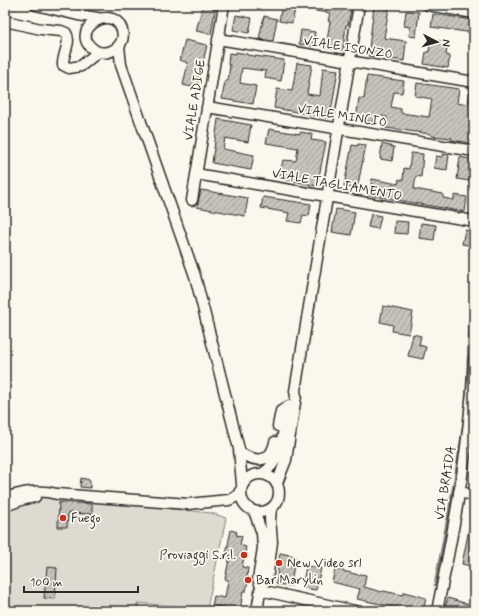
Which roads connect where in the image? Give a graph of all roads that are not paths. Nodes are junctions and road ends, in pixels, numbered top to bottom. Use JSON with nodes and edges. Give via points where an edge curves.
{"nodes":[{"id":1,"x":36,"y":5,"type":"edge"},
{"id":2,"x":224,"y":5,"type":"edge"},
{"id":3,"x":359,"y":5,"type":"edge"},
{"id":4,"x":428,"y":5,"type":"edge"},
{"id":5,"x":474,"y":13,"type":"edge"},
{"id":6,"x":78,"y":15,"type":"junction"},
{"id":7,"x":98,"y":18,"type":"junction"},
{"id":8,"x":5,"y":21,"type":"edge"},
{"id":9,"x":87,"y":29,"type":"junction"},
{"id":10,"x":218,"y":39,"type":"junction"},
{"id":11,"x":88,"y":43,"type":"junction"},
{"id":12,"x":119,"y":46,"type":"junction"},
{"id":13,"x":103,"y":53,"type":"junction"},
{"id":14,"x":349,"y":62,"type":"junction"},
{"id":15,"x":121,"y":65,"type":"junction"},
{"id":16,"x":81,"y":66,"type":"junction"},
{"id":17,"x":474,"y":82,"type":"edge"},
{"id":18,"x":207,"y":107,"type":"junction"},
{"id":19,"x":338,"y":129,"type":"junction"},
{"id":20,"x":474,"y":151,"type":"edge"},
{"id":21,"x":196,"y":174,"type":"junction"},
{"id":22,"x":326,"y":196,"type":"junction"},
{"id":23,"x":192,"y":200,"type":"dead end"},
{"id":24,"x":474,"y":221,"type":"edge"},
{"id":25,"x":474,"y":359,"type":"edge"},
{"id":26,"x":295,"y":391,"type":"junction"},
{"id":27,"x":289,"y":406,"type":"junction"},
{"id":28,"x":240,"y":452,"type":"junction"},
{"id":29,"x":258,"y":474,"type":"junction"},
{"id":30,"x":277,"y":483,"type":"junction"},
{"id":31,"x":241,"y":487,"type":"junction"},
{"id":32,"x":459,"y":492,"type":"junction"},
{"id":33,"x":16,"y":494,"type":"junction"},
{"id":34,"x":57,"y":494,"type":"junction"},
{"id":35,"x":474,"y":495,"type":"edge"},
{"id":36,"x":5,"y":498,"type":"edge"},
{"id":37,"x":5,"y":501,"type":"edge"},
{"id":38,"x":192,"y":504,"type":"junction"},
{"id":39,"x":5,"y":506,"type":"edge"},
{"id":40,"x":245,"y":506,"type":"junction"},
{"id":41,"x":271,"y":509,"type":"junction"},
{"id":42,"x":254,"y":511,"type":"junction"},
{"id":43,"x":261,"y":588,"type":"junction"},
{"id":44,"x":257,"y":611,"type":"edge"},
{"id":45,"x":355,"y":611,"type":"edge"},
{"id":46,"x":437,"y":611,"type":"edge"}],
"edges":[{"from":1,"to":6,"type":"street"},
{"from":2,"to":10,"type":"street","name":"VIALE ADIGE"},
{"from":3,"to":14,"type":"street"},
{"from":4,"to":5,"type":"street"},
{"from":6,"to":7,"type":"street"},
{"from":6,"to":9,"type":"street"},
{"from":7,"to":9,"type":"street","via":[[93,20]]},
{"from":7,"to":12,"type":"street","via":[[110,17],[119,24],[123,35]]},
{"from":8,"to":16,"type":"street","via":[[64,32],[68,39],[64,65],[69,68]]},
{"from":9,"to":11,"type":"street"},
{"from":10,"to":14,"type":"street","name":"VIALE ISONZO"},
{"from":10,"to":18,"type":"street","name":"VIALE ADIGE"},
{"from":11,"to":13,"type":"street","via":[[94,50]]},
{"from":11,"to":16,"type":"street"},
{"from":12,"to":13,"type":"street"},
{"from":12,"to":15,"type":"street"},
{"from":13,"to":15,"type":"street"},
{"from":13,"to":16,"type":"street"},
{"from":14,"to":17,"type":"street","name":"VIALE ISONZO"},
{"from":14,"to":19,"type":"street"},
{"from":15,"to":28,"type":"street","via":[[195,276]]},
{"from":18,"to":19,"type":"street","name":"VIALE MINCIO"},
{"from":18,"to":21,"type":"street","name":"VIALE ADIGE"},
{"from":19,"to":20,"type":"street","name":"VIALE MINCIO"},
{"from":19,"to":22,"type":"street"},
{"from":21,"to":22,"type":"street","name":"VIALE TAGLIAMENTO"},
{"from":21,"to":23,"type":"street","name":"VIALE ADIGE"},
{"from":22,"to":24,"type":"street","name":"VIALE TAGLIAMENTO"},
{"from":22,"to":26,"type":"street"},
{"from":25,"to":32,"type":"street","name":"VIA BRAIDA","via":[[472,401]]},
{"from":26,"to":27,"type":"street","via":[[291,395]]},
{"from":26,"to":30,"type":"street","via":[[286,460]]},
{"from":27,"to":28,"type":"street","via":[[282,411],[271,454],[258,460]]},
{"from":27,"to":29,"type":"street","via":[[275,461],[267,471]]},
{"from":28,"to":29,"type":"street","via":[[248,469]]},
{"from":28,"to":31,"type":"street"},
{"from":29,"to":30,"type":"street","via":[[273,478]]},
{"from":29,"to":31,"type":"street","via":[[245,480]]},
{"from":30,"to":41,"type":"street","via":[[278,500]]},
{"from":31,"to":38,"type":"street","via":[[237,496],[228,500]]},
{"from":31,"to":40,"type":"street","via":[[240,496]]},
{"from":32,"to":35,"type":"street"},
{"from":32,"to":46,"type":"street","name":"VIA BRAIDA"},
{"from":33,"to":34,"type":"street","via":[[39,490]]},
{"from":33,"to":36,"type":"street"},
{"from":33,"to":37,"type":"street"},
{"from":34,"to":38,"type":"street"},
{"from":34,"to":39,"type":"street","via":[[24,499]]},
{"from":38,"to":40,"type":"street","via":[[215,507]]},
{"from":40,"to":42,"type":"street"},
{"from":41,"to":42,"type":"street"},
{"from":41,"to":43,"type":"street","via":[[272,542],[267,580]]},
{"from":42,"to":43,"type":"street","via":[[262,533],[258,579]]},
{"from":43,"to":44,"type":"street"},
{"from":43,"to":45,"type":"street"}]}
